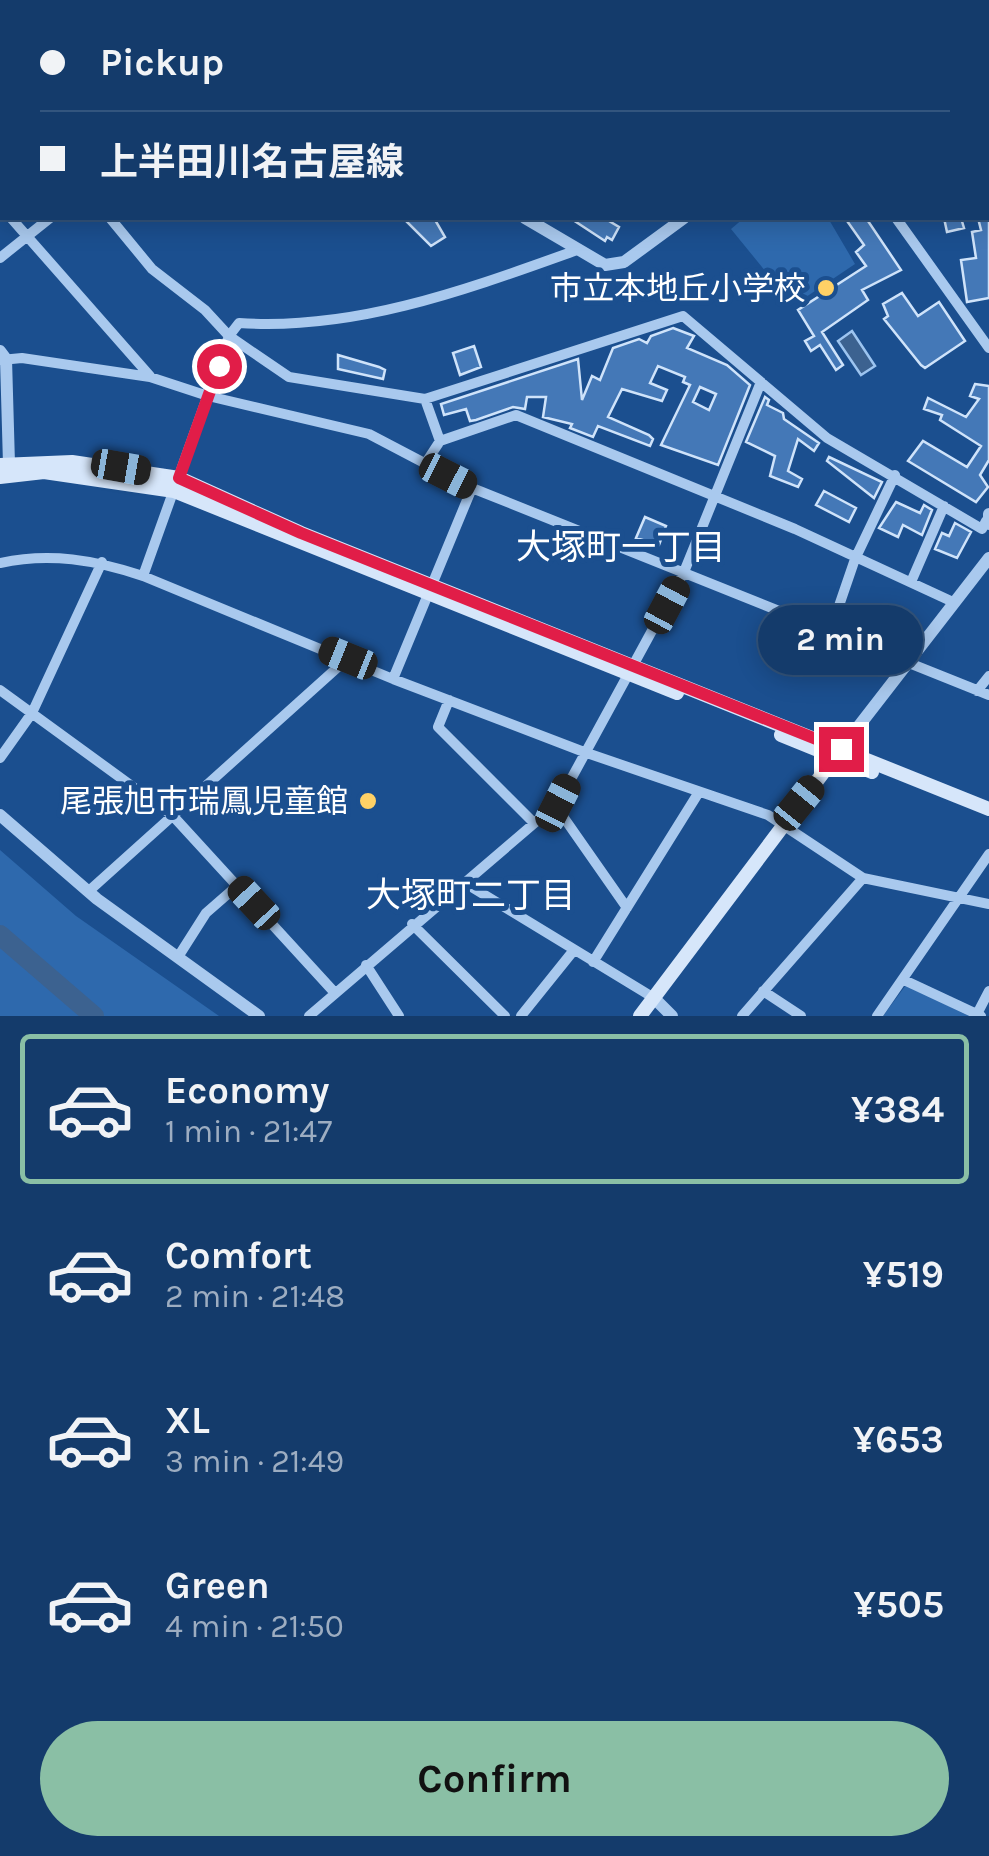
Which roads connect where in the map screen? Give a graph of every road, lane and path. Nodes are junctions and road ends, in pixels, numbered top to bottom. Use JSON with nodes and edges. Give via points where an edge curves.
{"nodes":[{"id":1,"x":13,"y":220,"type":"edge"},
{"id":2,"x":48,"y":220,"type":"edge"},
{"id":3,"x":112,"y":220,"type":"edge"},
{"id":4,"x":528,"y":220,"type":"edge"},
{"id":5,"x":681,"y":220,"type":"edge"},
{"id":6,"x":897,"y":220,"type":"edge"},
{"id":7,"x":28,"y":236,"type":"junction"},
{"id":8,"x":577,"y":250,"type":"junction"},
{"id":9,"x":0,"y":258,"type":"edge"},
{"id":10,"x":229,"y":336,"type":"junction"},
{"id":11,"x":989,"y":348,"type":"edge"},
{"id":12,"x":2,"y":357,"type":"edge"},
{"id":13,"x":150,"y":377,"type":"junction"},
{"id":14,"x":761,"y":382,"type":"junction"},
{"id":15,"x":208,"y":396,"type":"junction"},
{"id":16,"x":425,"y":399,"type":"junction"},
{"id":17,"x":440,"y":441,"type":"junction"},
{"id":18,"x":425,"y":464,"type":"junction"},
{"id":19,"x":3,"y":469,"type":"edge"},
{"id":20,"x":895,"y":475,"type":"junction"},
{"id":21,"x":176,"y":484,"type":"junction"},
{"id":22,"x":472,"y":488,"type":"junction"},
{"id":23,"x":712,"y":496,"type":"junction"},
{"id":24,"x":944,"y":506,"type":"junction"},
{"id":25,"x":988,"y":520,"type":"edge"},
{"id":26,"x":855,"y":558,"type":"junction"},
{"id":27,"x":989,"y":558,"type":"edge"},
{"id":28,"x":102,"y":562,"type":"junction"},
{"id":29,"x":0,"y":563,"type":"edge"},
{"id":30,"x":684,"y":572,"type":"junction"},
{"id":31,"x":143,"y":576,"type":"junction"},
{"id":32,"x":910,"y":582,"type":"junction"},
{"id":33,"x":430,"y":590,"type":"junction"},
{"id":34,"x":952,"y":602,"type":"junction"},
{"id":35,"x":830,"y":632,"type":"junction"},
{"id":36,"x":348,"y":658,"type":"junction"},
{"id":37,"x":907,"y":664,"type":"junction"},
{"id":38,"x":630,"y":669,"type":"junction"},
{"id":39,"x":989,"y":676,"type":"edge"},
{"id":40,"x":394,"y":680,"type":"junction"},
{"id":41,"x":0,"y":690,"type":"edge"},
{"id":42,"x":983,"y":693,"type":"edge"},
{"id":43,"x":448,"y":700,"type":"junction"},
{"id":44,"x":32,"y":713,"type":"junction"},
{"id":45,"x":584,"y":752,"type":"junction"},
{"id":46,"x":838,"y":753,"type":"junction"},
{"id":47,"x":0,"y":758,"type":"edge"},
{"id":48,"x":700,"y":792,"type":"junction"},
{"id":49,"x":555,"y":805,"type":"junction"},
{"id":50,"x":989,"y":809,"type":"edge"},
{"id":51,"x":0,"y":814,"type":"edge"},
{"id":52,"x":172,"y":816,"type":"junction"},
{"id":53,"x":989,"y":819,"type":"edge"},
{"id":54,"x":533,"y":822,"type":"junction"},
{"id":55,"x":784,"y":823,"type":"junction"},
{"id":56,"x":989,"y":854,"type":"edge"},
{"id":57,"x":863,"y":878,"type":"junction"},
{"id":58,"x":465,"y":884,"type":"junction"},
{"id":59,"x":237,"y":886,"type":"junction"},
{"id":60,"x":90,"y":890,"type":"junction"},
{"id":61,"x":964,"y":896,"type":"junction"},
{"id":62,"x":989,"y":904,"type":"edge"},
{"id":63,"x":627,"y":908,"type":"junction"},
{"id":64,"x":412,"y":924,"type":"junction"},
{"id":65,"x":574,"y":950,"type":"junction"},
{"id":66,"x":178,"y":957,"type":"junction"},
{"id":67,"x":593,"y":962,"type":"junction"},
{"id":68,"x":366,"y":965,"type":"junction"},
{"id":69,"x":904,"y":980,"type":"junction"},
{"id":70,"x":763,"y":991,"type":"junction"},
{"id":71,"x":335,"y":992,"type":"junction"},
{"id":72,"x":989,"y":992,"type":"edge"},
{"id":73,"x":654,"y":998,"type":"junction"},
{"id":74,"x":979,"y":1015,"type":"edge"},
{"id":75,"x":259,"y":1016,"type":"edge"},
{"id":76,"x":310,"y":1016,"type":"edge"},
{"id":77,"x":399,"y":1016,"type":"edge"},
{"id":78,"x":505,"y":1016,"type":"edge"},
{"id":79,"x":521,"y":1016,"type":"edge"},
{"id":80,"x":640,"y":1016,"type":"edge"},
{"id":81,"x":672,"y":1016,"type":"edge"},
{"id":82,"x":742,"y":1016,"type":"edge"},
{"id":83,"x":800,"y":1016,"type":"edge"},
{"id":84,"x":877,"y":1016,"type":"edge"}],
"edges":[{"from":1,"to":7,"type":"street"},
{"from":2,"to":7,"type":"street"},
{"from":3,"to":10,"type":"street","via":[[152,269]]},
{"from":4,"to":8,"type":"street"},
{"from":5,"to":8,"type":"street","via":[[624,262],[605,266]]},
{"from":6,"to":11,"type":"street"},
{"from":7,"to":9,"type":"street"},
{"from":7,"to":13,"type":"street"},
{"from":8,"to":10,"type":"street","via":[[416,306],[238,324]]},
{"from":10,"to":15,"type":"street"},
{"from":10,"to":16,"type":"street","via":[[289,377]]},
{"from":12,"to":13,"type":"street"},
{"from":12,"to":19,"type":"street"},
{"from":13,"to":15,"type":"street"},
{"from":14,"to":16,"type":"street","via":[[684,316]]},
{"from":14,"to":20,"type":"street","via":[[828,438]]},
{"from":14,"to":23,"type":"street"},
{"from":15,"to":18,"type":"street","via":[[369,434]]},
{"from":15,"to":21,"type":"street"},
{"from":16,"to":17,"type":"street"},
{"from":17,"to":18,"type":"street"},
{"from":17,"to":23,"type":"street","via":[[516,415]]},
{"from":18,"to":22,"type":"street"},
{"from":19,"to":21,"type":"main road","via":[[72,462]]},
{"from":20,"to":24,"type":"street"},
{"from":20,"to":26,"type":"street"},
{"from":21,"to":31,"type":"street"},
{"from":21,"to":33,"type":"main road"},
{"from":22,"to":30,"type":"street"},
{"from":22,"to":33,"type":"street"},
{"from":23,"to":26,"type":"street"},
{"from":23,"to":30,"type":"street"},
{"from":24,"to":25,"type":"street","via":[[982,529]]},
{"from":24,"to":32,"type":"street"},
{"from":26,"to":32,"type":"street"},
{"from":26,"to":35,"type":"street"},
{"from":27,"to":34,"type":"street"},
{"from":28,"to":29,"type":"street","via":[[31,556]]},
{"from":28,"to":31,"type":"street"},
{"from":28,"to":44,"type":"street"},
{"from":30,"to":35,"type":"street"},
{"from":30,"to":38,"type":"street"},
{"from":31,"to":36,"type":"street"},
{"from":32,"to":34,"type":"street"},
{"from":33,"to":38,"type":"main road"},
{"from":33,"to":40,"type":"street"},
{"from":34,"to":37,"type":"street"},
{"from":35,"to":37,"type":"street"},
{"from":36,"to":40,"type":"street"},
{"from":36,"to":52,"type":"street"},
{"from":37,"to":42,"type":"street"},
{"from":37,"to":46,"type":"street"},
{"from":38,"to":45,"type":"street"},
{"from":38,"to":46,"type":"main road"},
{"from":39,"to":42,"type":"street"},
{"from":40,"to":43,"type":"street"},
{"from":41,"to":44,"type":"street"},
{"from":43,"to":45,"type":"street"},
{"from":43,"to":54,"type":"street","via":[[438,727]]},
{"from":44,"to":47,"type":"street"},
{"from":44,"to":52,"type":"street"},
{"from":45,"to":48,"type":"street"},
{"from":45,"to":49,"type":"street"},
{"from":46,"to":50,"type":"main road"},
{"from":46,"to":53,"type":"main road"},
{"from":46,"to":55,"type":"main road"},
{"from":48,"to":55,"type":"street"},
{"from":48,"to":63,"type":"street"},
{"from":49,"to":54,"type":"street"},
{"from":49,"to":63,"type":"street"},
{"from":51,"to":60,"type":"street"},
{"from":52,"to":59,"type":"street"},
{"from":52,"to":60,"type":"street"},
{"from":54,"to":58,"type":"street"},
{"from":55,"to":57,"type":"street"},
{"from":55,"to":73,"type":"main road"},
{"from":56,"to":61,"type":"street"},
{"from":57,"to":61,"type":"street"},
{"from":57,"to":70,"type":"street"},
{"from":58,"to":64,"type":"street"},
{"from":58,"to":65,"type":"street"},
{"from":59,"to":66,"type":"street","via":[[206,913]]},
{"from":59,"to":71,"type":"street"},
{"from":60,"to":66,"type":"street"},
{"from":61,"to":62,"type":"street"},
{"from":61,"to":69,"type":"street"},
{"from":63,"to":67,"type":"street"},
{"from":64,"to":68,"type":"street"},
{"from":64,"to":78,"type":"street"},
{"from":65,"to":67,"type":"street"},
{"from":65,"to":79,"type":"street"},
{"from":66,"to":75,"type":"street"},
{"from":67,"to":73,"type":"street"},
{"from":68,"to":71,"type":"street"},
{"from":68,"to":77,"type":"street"},
{"from":69,"to":74,"type":"street"},
{"from":69,"to":84,"type":"street"},
{"from":70,"to":82,"type":"street"},
{"from":70,"to":83,"type":"street"},
{"from":71,"to":76,"type":"street"},
{"from":72,"to":74,"type":"street"},
{"from":73,"to":80,"type":"main road"},
{"from":73,"to":81,"type":"street"}]}
